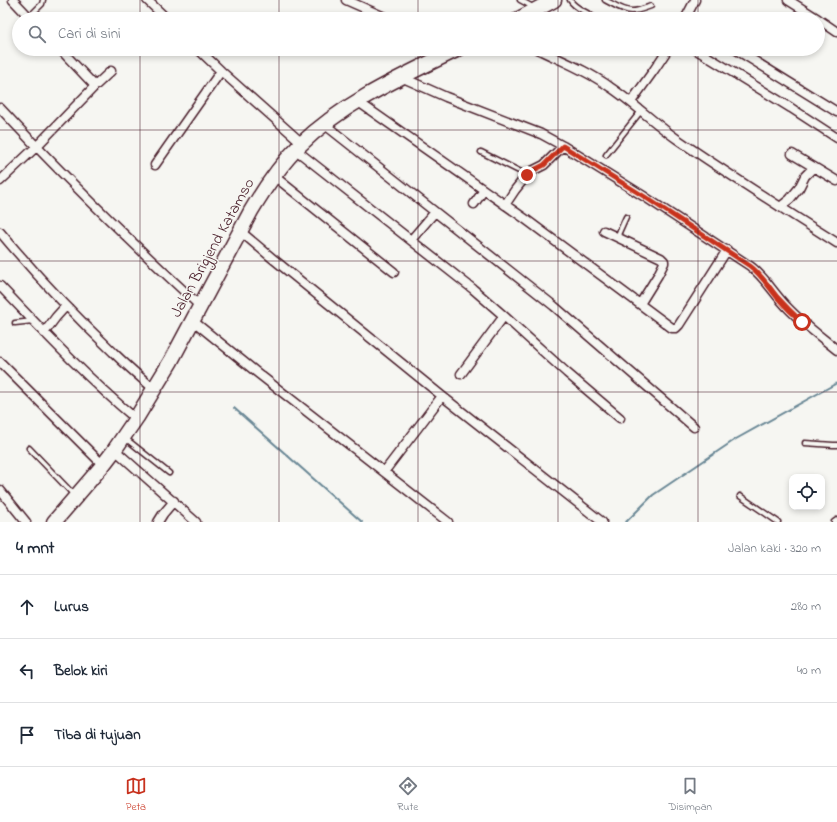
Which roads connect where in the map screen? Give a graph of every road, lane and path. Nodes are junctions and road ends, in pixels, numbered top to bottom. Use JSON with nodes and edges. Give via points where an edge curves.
{"nodes":[{"id":1,"x":14,"y":0,"type":"edge"},
{"id":2,"x":43,"y":0,"type":"edge"},
{"id":3,"x":146,"y":0,"type":"edge"},
{"id":4,"x":346,"y":0,"type":"edge"},
{"id":5,"x":520,"y":0,"type":"edge"},
{"id":6,"x":554,"y":0,"type":"edge"},
{"id":7,"x":570,"y":0,"type":"edge"},
{"id":8,"x":605,"y":0,"type":"edge"},
{"id":9,"x":695,"y":0,"type":"edge"},
{"id":10,"x":788,"y":0,"type":"edge"},
{"id":11,"x":651,"y":6,"type":"dead end"},
{"id":12,"x":537,"y":9,"type":"junction"},
{"id":13,"x":25,"y":12,"type":"edge"},
{"id":14,"x":35,"y":12,"type":"edge"},
{"id":15,"x":159,"y":12,"type":"edge"},
{"id":16,"x":373,"y":12,"type":"edge"},
{"id":17,"x":532,"y":12,"type":"edge"},
{"id":18,"x":586,"y":12,"type":"edge"},
{"id":19,"x":689,"y":12,"type":"edge"},
{"id":20,"x":807,"y":12,"type":"edge"},
{"id":21,"x":825,"y":24,"type":"edge"},
{"id":22,"x":837,"y":32,"type":"edge"},
{"id":23,"x":67,"y":56,"type":"edge"},
{"id":24,"x":205,"y":56,"type":"edge"},
{"id":25,"x":443,"y":56,"type":"edge"},
{"id":26,"x":551,"y":56,"type":"edge"},
{"id":27,"x":663,"y":56,"type":"edge"},
{"id":28,"x":706,"y":56,"type":"edge"},
{"id":29,"x":746,"y":56,"type":"edge"},
{"id":30,"x":111,"y":71,"type":"dead end"},
{"id":31,"x":221,"y":71,"type":"junction"},
{"id":32,"x":401,"y":77,"type":"junction"},
{"id":33,"x":95,"y":86,"type":"junction"},
{"id":34,"x":358,"y":101,"type":"junction"},
{"id":35,"x":631,"y":102,"type":"junction"},
{"id":36,"x":0,"y":108,"type":"edge"},
{"id":37,"x":642,"y":111,"type":"junction"},
{"id":38,"x":837,"y":112,"type":"edge"},
{"id":39,"x":324,"y":124,"type":"junction"},
{"id":40,"x":837,"y":138,"type":"edge"},
{"id":41,"x":563,"y":146,"type":"junction"},
{"id":42,"x":36,"y":147,"type":"junction"},
{"id":43,"x":299,"y":147,"type":"junction"},
{"id":44,"x":481,"y":152,"type":"dead end"},
{"id":45,"x":792,"y":154,"type":"dead end"},
{"id":46,"x":606,"y":155,"type":"dead end"},
{"id":47,"x":155,"y":165,"type":"dead end"},
{"id":48,"x":814,"y":167,"type":"junction"},
{"id":49,"x":527,"y":175,"type":"junction"},
{"id":50,"x":274,"y":176,"type":"junction"},
{"id":51,"x":0,"y":180,"type":"edge"},
{"id":52,"x":837,"y":181,"type":"edge"},
{"id":53,"x":484,"y":190,"type":"junction"},
{"id":54,"x":474,"y":204,"type":"dead end"},
{"id":55,"x":505,"y":205,"type":"junction"},
{"id":56,"x":780,"y":207,"type":"junction"},
{"id":57,"x":435,"y":212,"type":"junction"},
{"id":58,"x":626,"y":218,"type":"dead end"},
{"id":59,"x":240,"y":231,"type":"junction"},
{"id":60,"x":604,"y":231,"type":"dead end"},
{"id":61,"x":0,"y":232,"type":"edge"},
{"id":62,"x":617,"y":237,"type":"junction"},
{"id":63,"x":411,"y":240,"type":"junction"},
{"id":64,"x":837,"y":243,"type":"edge"},
{"id":65,"x":727,"y":250,"type":"junction"},
{"id":66,"x":394,"y":272,"type":"dead end"},
{"id":67,"x":0,"y":286,"type":"edge"},
{"id":68,"x":640,"y":304,"type":"junction"},
{"id":69,"x":66,"y":306,"type":"junction"},
{"id":70,"x":200,"y":306,"type":"junction"},
{"id":71,"x":504,"y":316,"type":"junction"},
{"id":72,"x":192,"y":320,"type":"junction"},
{"id":73,"x":33,"y":321,"type":"junction"},
{"id":74,"x":14,"y":322,"type":"dead end"},
{"id":75,"x":44,"y":333,"type":"junction"},
{"id":76,"x":837,"y":350,"type":"edge"},
{"id":77,"x":0,"y":362,"type":"edge"},
{"id":78,"x":461,"y":374,"type":"dead end"},
{"id":79,"x":154,"y":389,"type":"junction"},
{"id":80,"x":442,"y":396,"type":"junction"},
{"id":81,"x":620,"y":418,"type":"dead end"},
{"id":82,"x":136,"y":419,"type":"junction"},
{"id":83,"x":694,"y":427,"type":"dead end"},
{"id":84,"x":124,"y":437,"type":"junction"},
{"id":85,"x":805,"y":443,"type":"dead end"},
{"id":86,"x":837,"y":445,"type":"edge"},
{"id":87,"x":29,"y":448,"type":"dead end"},
{"id":88,"x":115,"y":450,"type":"junction"},
{"id":89,"x":103,"y":465,"type":"junction"},
{"id":90,"x":384,"y":472,"type":"junction"},
{"id":91,"x":169,"y":473,"type":"dead end"},
{"id":92,"x":0,"y":490,"type":"edge"},
{"id":93,"x":740,"y":496,"type":"dead end"},
{"id":94,"x":76,"y":497,"type":"junction"},
{"id":95,"x":174,"y":501,"type":"junction"},
{"id":96,"x":837,"y":520,"type":"edge"},
{"id":97,"x":26,"y":522,"type":"edge"},
{"id":98,"x":54,"y":522,"type":"edge"},
{"id":99,"x":158,"y":522,"type":"edge"},
{"id":100,"x":196,"y":522,"type":"edge"},
{"id":101,"x":448,"y":522,"type":"edge"},
{"id":102,"x":602,"y":522,"type":"edge"},
{"id":103,"x":778,"y":522,"type":"edge"},
{"id":104,"x":834,"y":522,"type":"edge"}],
"edges":[{"from":1,"to":13,"type":"street"},
{"from":2,"to":14,"type":"lane"},
{"from":3,"to":15,"type":"street"},
{"from":4,"to":16,"type":"street"},
{"from":5,"to":12,"type":"lane"},
{"from":6,"to":12,"type":"highway"},
{"from":7,"to":18,"type":"lane","via":[[574,6]]},
{"from":8,"to":11,"type":"lane","via":[[632,11]]},
{"from":9,"to":19,"type":"street"},
{"from":10,"to":20,"type":"street"},
{"from":12,"to":17,"type":"highway"},
{"from":21,"to":22,"type":"street"},
{"from":23,"to":33,"type":"street"},
{"from":24,"to":31,"type":"street"},
{"from":25,"to":32,"type":"highway","name":"Jalan Brigjend Katamso"},
{"from":26,"to":35,"type":"street","via":[[601,81]]},
{"from":27,"to":35,"type":"street"},
{"from":28,"to":40,"type":"street"},
{"from":29,"to":38,"type":"street"},
{"from":30,"to":33,"type":"street"},
{"from":31,"to":43,"type":"street"},
{"from":31,"to":47,"type":"street"},
{"from":32,"to":34,"type":"highway","name":"Jalan Brigjend Katamso"},
{"from":32,"to":41,"type":"street","via":[[446,98],[541,134]]},
{"from":33,"to":42,"type":"street"},
{"from":34,"to":39,"type":"highway","name":"Jalan Brigjend Katamso"},
{"from":34,"to":53,"type":"street"},
{"from":35,"to":37,"type":"street"},
{"from":36,"to":42,"type":"street"},
{"from":37,"to":46,"type":"lane"},
{"from":37,"to":56,"type":"street","via":[[675,138]]},
{"from":39,"to":43,"type":"highway","name":"Jalan Brigjend Katamso"},
{"from":39,"to":57,"type":"street"},
{"from":41,"to":49,"type":"street","via":[[544,165]]},
{"from":41,"to":65,"type":"street"},
{"from":42,"to":51,"type":"street"},
{"from":42,"to":70,"type":"street"},
{"from":43,"to":50,"type":"highway","name":"Jalan Brigjend Katamso"},
{"from":43,"to":63,"type":"street"},
{"from":44,"to":49,"type":"lane"},
{"from":45,"to":48,"type":"street"},
{"from":48,"to":52,"type":"street"},
{"from":48,"to":56,"type":"street","via":[[800,188]]},
{"from":49,"to":55,"type":"street"},
{"from":50,"to":59,"type":"highway","name":"Jalan Brigjend Katamso"},
{"from":50,"to":66,"type":"street"},
{"from":53,"to":54,"type":"street"},
{"from":53,"to":55,"type":"street"},
{"from":55,"to":68,"type":"street"},
{"from":56,"to":64,"type":"street"},
{"from":57,"to":63,"type":"street"},
{"from":57,"to":83,"type":"street","via":[[554,306]]},
{"from":58,"to":62,"type":"lane"},
{"from":59,"to":70,"type":"highway","name":"Jalan Brigjend Katamso"},
{"from":59,"to":80,"type":"street"},
{"from":60,"to":62,"type":"street"},
{"from":61,"to":69,"type":"street"},
{"from":62,"to":68,"type":"street","via":[[664,261]]},
{"from":63,"to":71,"type":"street"},
{"from":65,"to":68,"type":"street","via":[[677,327],[672,328]]},
{"from":65,"to":76,"type":"street","via":[[762,276],[786,307]]},
{"from":67,"to":73,"type":"street"},
{"from":69,"to":75,"type":"street"},
{"from":69,"to":79,"type":"street"},
{"from":70,"to":72,"type":"highway","name":"Jalan Brigjend Katamso"},
{"from":71,"to":78,"type":"street"},
{"from":71,"to":81,"type":"street"},
{"from":72,"to":79,"type":"highway","name":"Jalan Brigjend Katamso"},
{"from":72,"to":90,"type":"street"},
{"from":73,"to":74,"type":"lane"},
{"from":73,"to":75,"type":"street"},
{"from":75,"to":82,"type":"street"},
{"from":77,"to":89,"type":"street"},
{"from":79,"to":82,"type":"highway","name":"Jalan Brigjend Katamso"},
{"from":80,"to":90,"type":"street"},
{"from":80,"to":102,"type":"street"},
{"from":82,"to":84,"type":"highway","name":"Jalan Brigjend Katamso"},
{"from":84,"to":88,"type":"highway","name":"Jalan Brigjend Katamso"},
{"from":84,"to":91,"type":"lane"},
{"from":85,"to":86,"type":"lane"},
{"from":87,"to":94,"type":"lane"},
{"from":88,"to":89,"type":"highway","name":"Jalan Brigjend Katamso"},
{"from":88,"to":95,"type":"street"},
{"from":89,"to":94,"type":"highway","name":"Jalan Brigjend Katamso"},
{"from":90,"to":101,"type":"street"},
{"from":92,"to":97,"type":"street"},
{"from":93,"to":103,"type":"lane"},
{"from":94,"to":98,"type":"highway","name":"Jalan Brigjend Katamso"},
{"from":95,"to":99,"type":"street"},
{"from":95,"to":100,"type":"street"},
{"from":96,"to":104,"type":"lane"}]}
